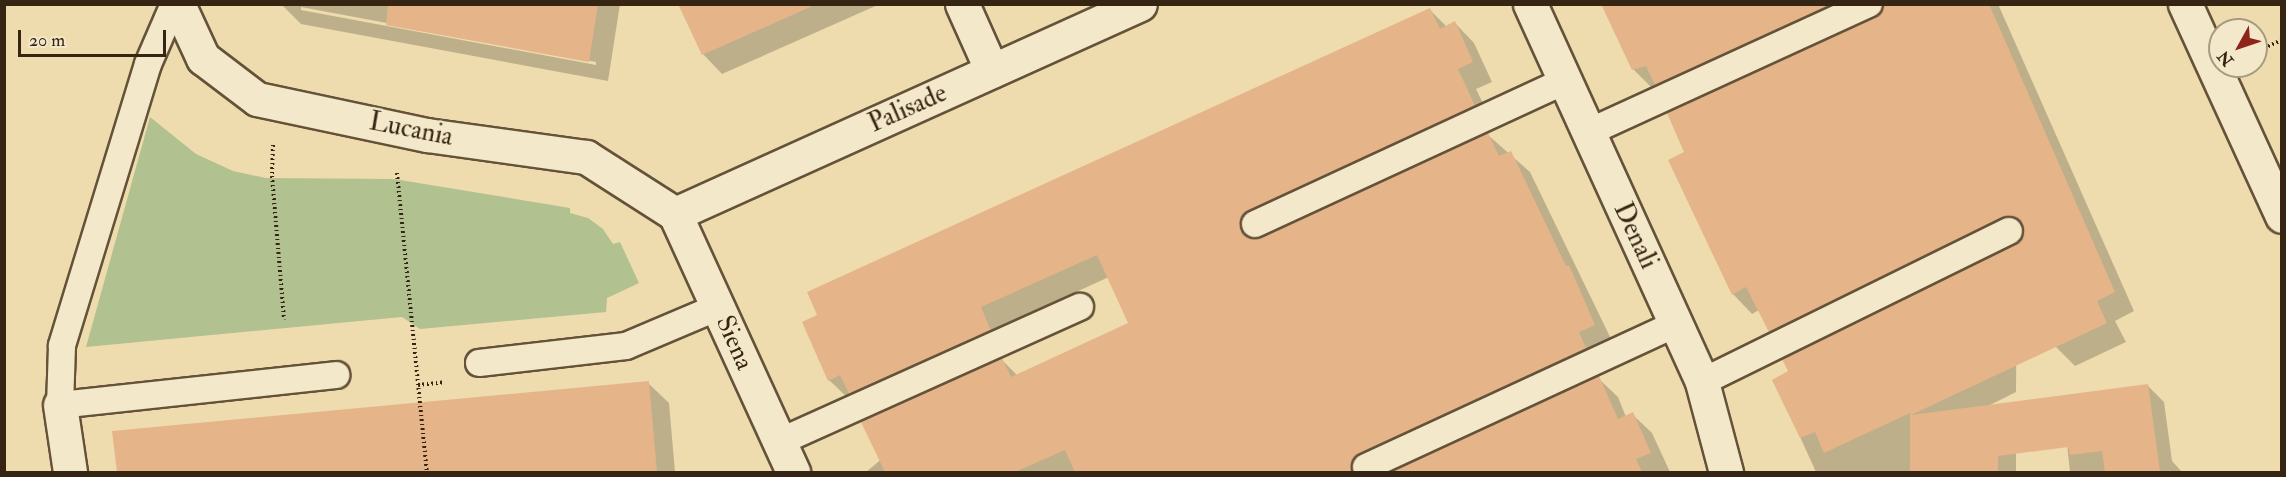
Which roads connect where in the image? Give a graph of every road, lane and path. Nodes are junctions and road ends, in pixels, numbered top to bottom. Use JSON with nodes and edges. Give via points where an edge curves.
{"nodes":[{"id":1,"x":176,"y":4,"type":"edge"},
{"id":2,"x":963,"y":4,"type":"edge"},
{"id":3,"x":1140,"y":4,"type":"edge"},
{"id":4,"x":1530,"y":4,"type":"edge"},
{"id":5,"x":1869,"y":4,"type":"edge"},
{"id":6,"x":2185,"y":4,"type":"edge"},
{"id":7,"x":2282,"y":40,"type":"edge"},
{"id":8,"x":2268,"y":46,"type":"edge"},
{"id":9,"x":992,"y":71,"type":"junction"},
{"id":10,"x":1563,"y":81,"type":"junction"},
{"id":11,"x":275,"y":103,"type":"junction"},
{"id":12,"x":393,"y":127,"type":"junction"},
{"id":13,"x":1587,"y":132,"type":"junction"},
{"id":14,"x":675,"y":214,"type":"junction"},
{"id":15,"x":2282,"y":216,"type":"edge"},
{"id":16,"x":1255,"y":224,"type":"dead end"},
{"id":17,"x":2009,"y":231,"type":"dead end"},
{"id":18,"x":1080,"y":306,"type":"dead end"},
{"id":19,"x":718,"y":307,"type":"junction"},
{"id":20,"x":284,"y":320,"type":"dead end"},
{"id":21,"x":1675,"y":324,"type":"junction"},
{"id":22,"x":480,"y":363,"type":"dead end"},
{"id":23,"x":336,"y":375,"type":"dead end"},
{"id":24,"x":1702,"y":382,"type":"junction"},
{"id":25,"x":60,"y":405,"type":"junction"},
{"id":26,"x":779,"y":442,"type":"junction"},
{"id":27,"x":1366,"y":466,"type":"dead end"},
{"id":28,"x":70,"y":472,"type":"edge"},
{"id":29,"x":428,"y":472,"type":"edge"},
{"id":30,"x":793,"y":472,"type":"edge"},
{"id":31,"x":1726,"y":472,"type":"edge"}],
"edges":[{"from":1,"to":11,"type":"street","name":"Lucania","via":[[203,58],[257,99]]},
{"from":1,"to":25,"type":"lane","via":[[148,64],[62,346]]},
{"from":2,"to":9,"type":"street"},
{"from":3,"to":9,"type":"street","name":"Palisade"},
{"from":4,"to":10,"type":"street","name":"Denali"},
{"from":5,"to":13,"type":"lane"},
{"from":6,"to":15,"type":"street"},
{"from":7,"to":8,"type":"path"},
{"from":9,"to":14,"type":"street","name":"Palisade"},
{"from":10,"to":13,"type":"street","name":"Denali"},
{"from":10,"to":16,"type":"lane"},
{"from":11,"to":12,"type":"street","name":"Lucania"},
{"from":11,"to":20,"type":"path","via":[[272,176]]},
{"from":12,"to":14,"type":"street","name":"Lucania","via":[[586,157]]},
{"from":12,"to":29,"type":"path"},
{"from":13,"to":21,"type":"street","name":"Denali"},
{"from":14,"to":19,"type":"street","name":"Siena"},
{"from":17,"to":24,"type":"lane"},
{"from":18,"to":26,"type":"lane"},
{"from":19,"to":22,"type":"lane","via":[[626,346]]},
{"from":19,"to":26,"type":"street","name":"Siena"},
{"from":21,"to":24,"type":"street","name":"Denali"},
{"from":21,"to":27,"type":"lane"},
{"from":23,"to":25,"type":"lane"},
{"from":24,"to":31,"type":"street","name":"Denali"},
{"from":25,"to":28,"type":"street"},
{"from":26,"to":30,"type":"street","name":"Siena"}]}
